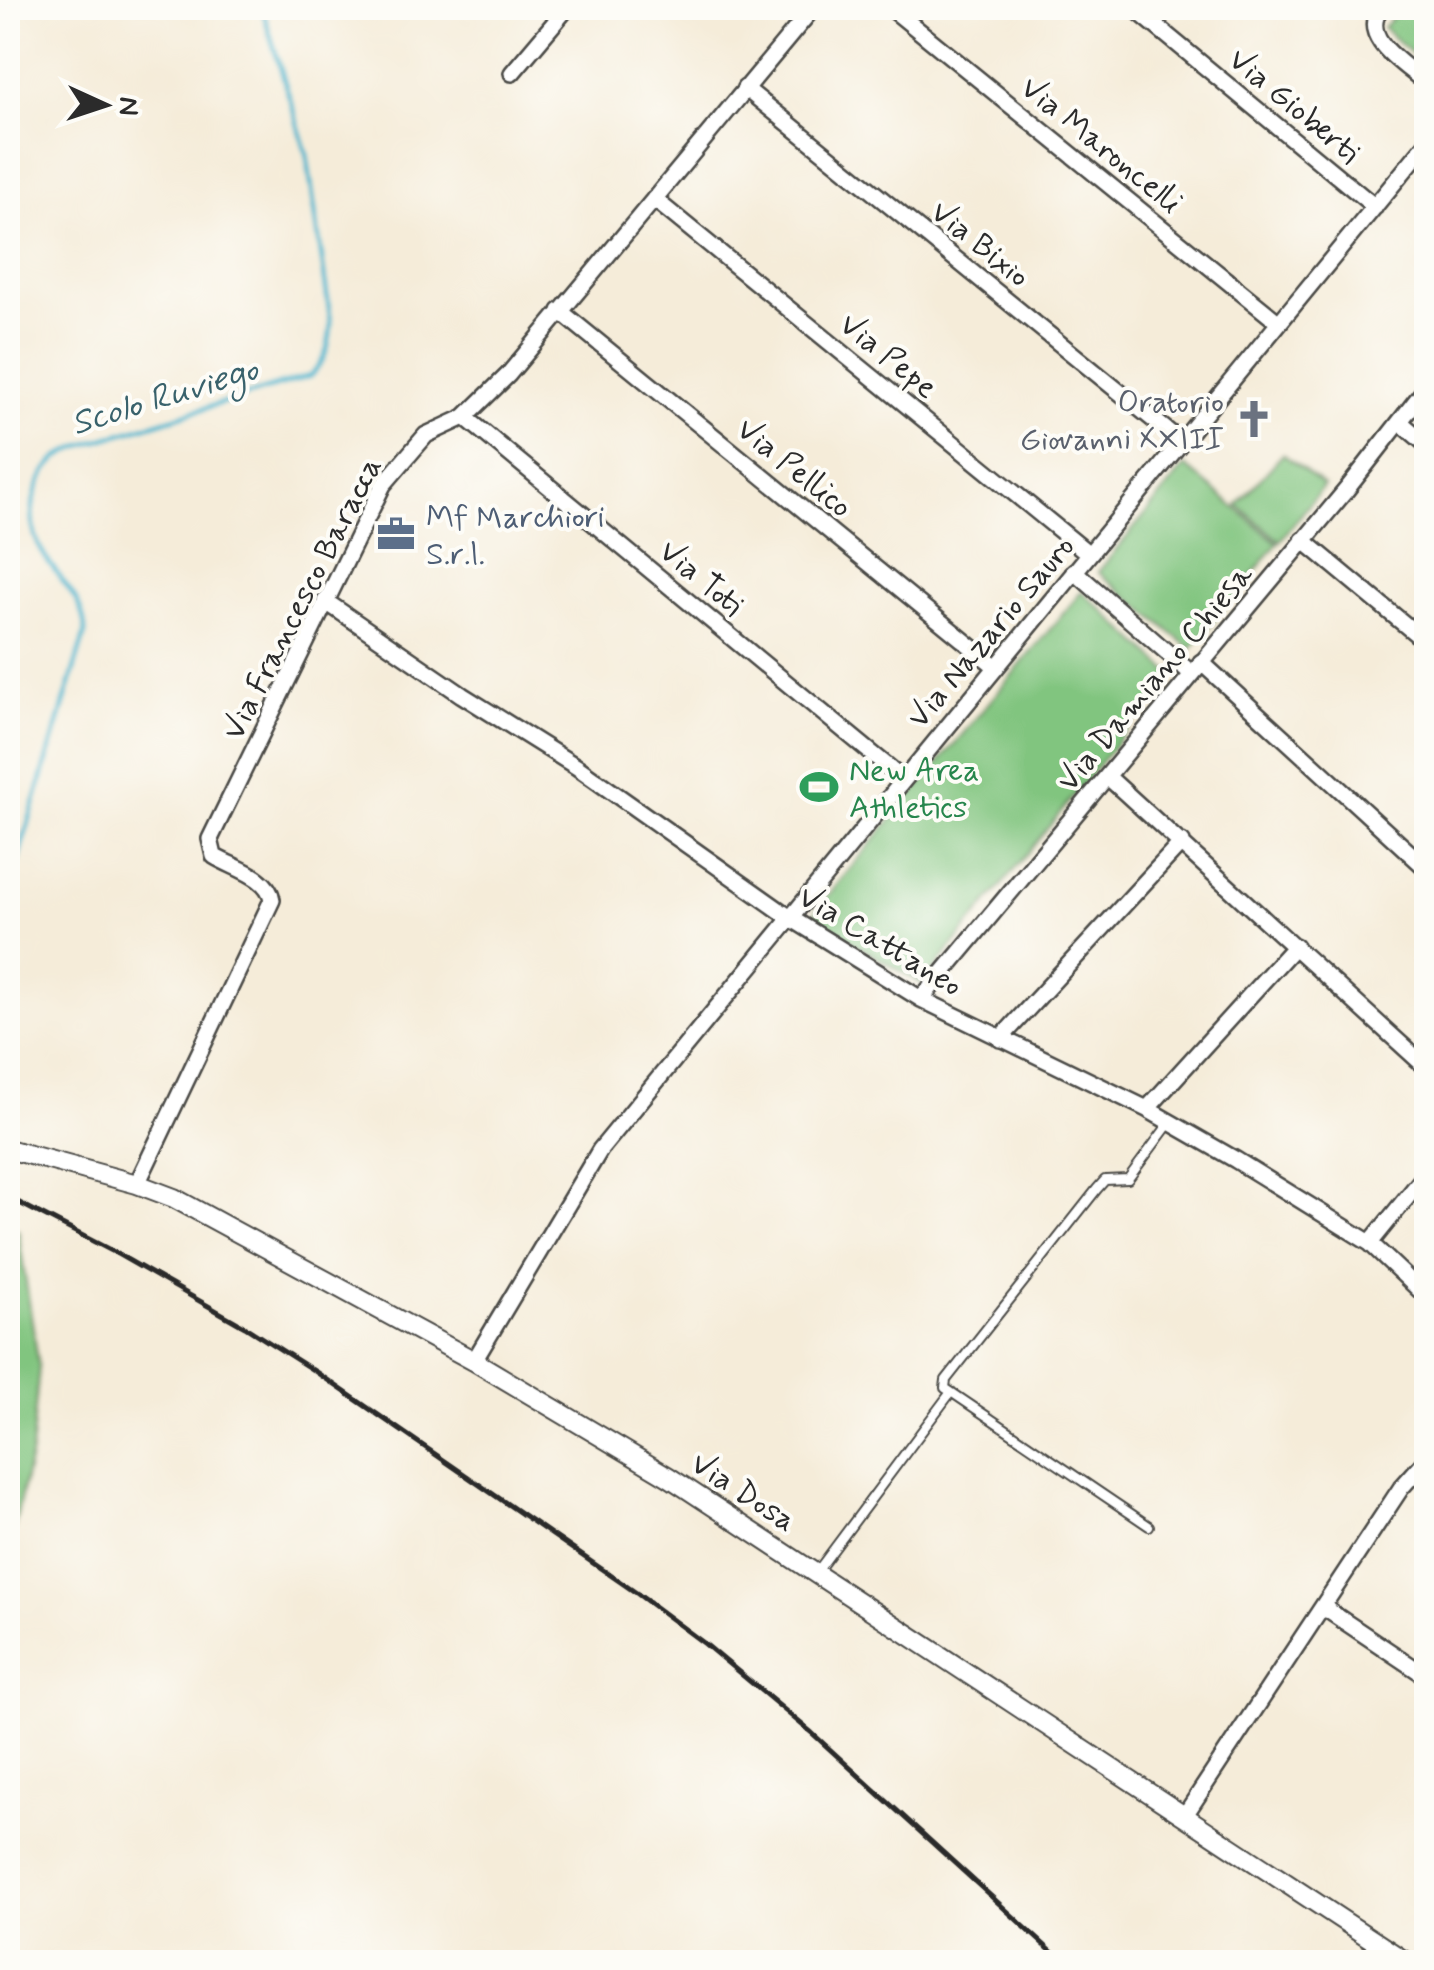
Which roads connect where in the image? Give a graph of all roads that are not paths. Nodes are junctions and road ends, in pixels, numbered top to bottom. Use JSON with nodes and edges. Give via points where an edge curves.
{"nodes":[{"id":1,"x":543,"y":8,"type":"edge"},
{"id":2,"x":813,"y":8,"type":"edge"},
{"id":3,"x":891,"y":8,"type":"edge"},
{"id":4,"x":1134,"y":8,"type":"edge"},
{"id":5,"x":1382,"y":8,"type":"edge"},
{"id":6,"x":562,"y":14,"type":"edge"},
{"id":7,"x":512,"y":73,"type":"dead end"},
{"id":8,"x":1426,"y":84,"type":"edge"},
{"id":9,"x":745,"y":88,"type":"junction"},
{"id":10,"x":1426,"y":144,"type":"edge"},
{"id":11,"x":654,"y":199,"type":"junction"},
{"id":12,"x":1375,"y":206,"type":"junction"},
{"id":13,"x":560,"y":311,"type":"junction"},
{"id":14,"x":1279,"y":323,"type":"junction"},
{"id":15,"x":1426,"y":388,"type":"edge"},
{"id":16,"x":465,"y":417,"type":"junction"},
{"id":17,"x":1400,"y":422,"type":"junction"},
{"id":18,"x":1181,"y":442,"type":"junction"},
{"id":19,"x":1426,"y":444,"type":"edge"},
{"id":20,"x":1303,"y":540,"type":"junction"},
{"id":21,"x":1089,"y":554,"type":"junction"},
{"id":22,"x":1074,"y":571,"type":"junction"},
{"id":23,"x":325,"y":601,"type":"junction"},
{"id":24,"x":1426,"y":642,"type":"edge"},
{"id":25,"x":996,"y":666,"type":"junction"},
{"id":26,"x":1197,"y":668,"type":"junction"},
{"id":27,"x":1108,"y":777,"type":"junction"},
{"id":28,"x":903,"y":779,"type":"junction"},
{"id":29,"x":1182,"y":842,"type":"junction"},
{"id":30,"x":1426,"y":868,"type":"edge"},
{"id":31,"x":788,"y":917,"type":"junction"},
{"id":32,"x":1295,"y":946,"type":"junction"},
{"id":33,"x":921,"y":999,"type":"junction"},
{"id":34,"x":1000,"y":1039,"type":"junction"},
{"id":35,"x":1426,"y":1067,"type":"edge"},
{"id":36,"x":1146,"y":1109,"type":"junction"},
{"id":37,"x":1171,"y":1122,"type":"junction"},
{"id":38,"x":8,"y":1148,"type":"edge"},
{"id":39,"x":1426,"y":1174,"type":"edge"},
{"id":40,"x":137,"y":1184,"type":"junction"},
{"id":41,"x":1370,"y":1243,"type":"junction"},
{"id":42,"x":1426,"y":1296,"type":"edge"},
{"id":43,"x":474,"y":1361,"type":"junction"},
{"id":44,"x":951,"y":1392,"type":"junction"},
{"id":45,"x":1426,"y":1460,"type":"edge"},
{"id":46,"x":1149,"y":1526,"type":"dead end"},
{"id":47,"x":816,"y":1573,"type":"junction"},
{"id":48,"x":1323,"y":1607,"type":"junction"},
{"id":49,"x":1426,"y":1676,"type":"edge"},
{"id":50,"x":1185,"y":1814,"type":"junction"},
{"id":51,"x":1406,"y":1962,"type":"edge"}],
"edges":[{"from":1,"to":6,"type":"lane"},
{"from":2,"to":9,"type":"street","name":"Via Francesco Baracca"},
{"from":3,"to":14,"type":"street","name":"Via Maroncelli"},
{"from":4,"to":12,"type":"street","name":"Via Gioberti"},
{"from":5,"to":8,"type":"street","via":[[1373,21],[1375,35]]},
{"from":6,"to":7,"type":"street"},
{"from":9,"to":11,"type":"street","name":"Via Francesco Baracca"},
{"from":9,"to":18,"type":"street","name":"Via Bixio"},
{"from":10,"to":12,"type":"street","name":"Via Nazario Sauro"},
{"from":11,"to":13,"type":"street","name":"Via Francesco Baracca"},
{"from":11,"to":21,"type":"street","name":"Via Pepe"},
{"from":12,"to":14,"type":"street","name":"Via Nazario Sauro"},
{"from":13,"to":16,"type":"street","name":"Via Francesco Baracca"},
{"from":13,"to":25,"type":"street","name":"Via Pellico"},
{"from":14,"to":18,"type":"street","name":"Via Nazario Sauro"},
{"from":15,"to":17,"type":"street","name":"Via Damiano Chiesa"},
{"from":16,"to":23,"type":"street","name":"Via Francesco Baracca","via":[[426,435],[384,485]]},
{"from":16,"to":28,"type":"street","name":"Via Toti"},
{"from":17,"to":19,"type":"street"},
{"from":17,"to":20,"type":"street","name":"Via Damiano Chiesa"},
{"from":18,"to":21,"type":"street","name":"Via Nazario Sauro"},
{"from":20,"to":24,"type":"street"},
{"from":20,"to":26,"type":"street","name":"Via Damiano Chiesa"},
{"from":21,"to":22,"type":"street","name":"Via Nazario Sauro"},
{"from":22,"to":25,"type":"street","name":"Via Nazario Sauro"},
{"from":22,"to":26,"type":"street"},
{"from":23,"to":31,"type":"street","name":"Via Cattaneo"},
{"from":23,"to":40,"type":"street","name":"Via Francesco Baracca","via":[[210,839],[214,856],[264,884],[272,900]]},
{"from":25,"to":28,"type":"street","name":"Via Nazario Sauro"},
{"from":26,"to":27,"type":"street","name":"Via Damiano Chiesa"},
{"from":26,"to":30,"type":"street"},
{"from":27,"to":29,"type":"street"},
{"from":27,"to":33,"type":"street","name":"Via Damiano Chiesa"},
{"from":28,"to":31,"type":"street","name":"Via Nazario Sauro"},
{"from":29,"to":32,"type":"street"},
{"from":29,"to":34,"type":"street"},
{"from":31,"to":33,"type":"street","name":"Via Cattaneo"},
{"from":31,"to":43,"type":"street","name":"Via Nazario Sauro","via":[[600,1150]]},
{"from":32,"to":35,"type":"street"},
{"from":32,"to":36,"type":"street"},
{"from":33,"to":34,"type":"street","name":"Via Cattaneo"},
{"from":34,"to":36,"type":"street","name":"Via Cattaneo"},
{"from":36,"to":37,"type":"street","name":"Via Cattaneo"},
{"from":37,"to":41,"type":"street","name":"Via Cattaneo"},
{"from":37,"to":44,"type":"lane","via":[[1128,1179],[1105,1180],[946,1380]]},
{"from":38,"to":40,"type":"street","name":"Via Dosa"},
{"from":39,"to":41,"type":"street"},
{"from":40,"to":43,"type":"street","name":"Via Dosa","via":[[224,1224]]},
{"from":41,"to":42,"type":"street","name":"Via Cattaneo"},
{"from":43,"to":47,"type":"street","name":"Via Dosa"},
{"from":44,"to":46,"type":"lane"},
{"from":44,"to":47,"type":"lane"},
{"from":45,"to":48,"type":"street"},
{"from":47,"to":50,"type":"street","name":"Via Dosa"},
{"from":48,"to":49,"type":"street"},
{"from":48,"to":50,"type":"street"},
{"from":50,"to":51,"type":"street","name":"Via Dosa"}]}
